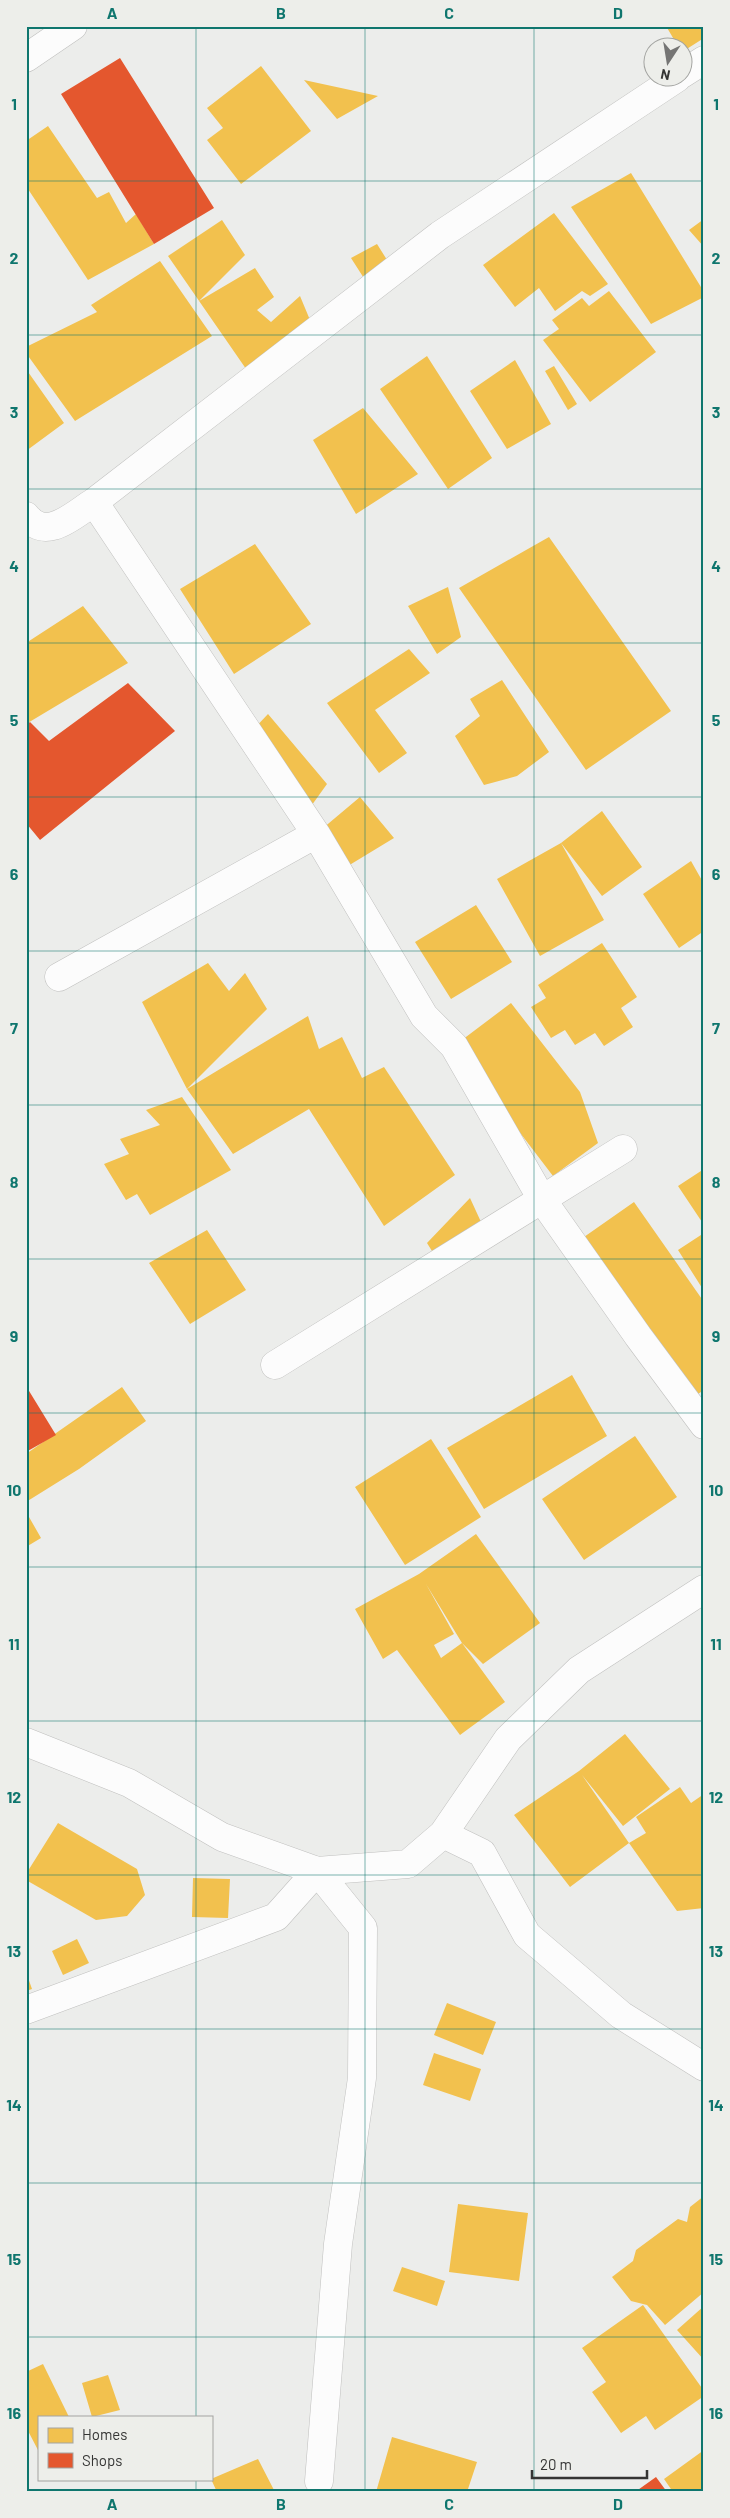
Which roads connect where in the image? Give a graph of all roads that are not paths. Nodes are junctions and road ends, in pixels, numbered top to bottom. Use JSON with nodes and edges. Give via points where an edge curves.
{"nodes":[{"id":1,"x":73,"y":26,"type":"edge"},
{"id":2,"x":26,"y":58,"type":"edge"},
{"id":3,"x":704,"y":60,"type":"edge"},
{"id":4,"x":692,"y":68,"type":"edge"},
{"id":5,"x":662,"y":88,"type":"edge"},
{"id":6,"x":94,"y":502,"type":"junction"},
{"id":7,"x":26,"y":516,"type":"edge"},
{"id":8,"x":316,"y":834,"type":"junction"},
{"id":9,"x":59,"y":977,"type":"dead end"},
{"id":10,"x":623,"y":1149,"type":"dead end"},
{"id":11,"x":543,"y":1201,"type":"junction"},
{"id":12,"x":275,"y":1364,"type":"dead end"},
{"id":13,"x":704,"y":1425,"type":"edge"},
{"id":14,"x":704,"y":1589,"type":"edge"},
{"id":15,"x":26,"y":1742,"type":"edge"},
{"id":16,"x":442,"y":1834,"type":"junction"},
{"id":17,"x":317,"y":1871,"type":"junction"},
{"id":18,"x":26,"y":2010,"type":"edge"},
{"id":19,"x":704,"y":2067,"type":"edge"},
{"id":20,"x":319,"y":2481,"type":"dead end"}],
"edges":[{"from":1,"to":2,"type":"street"},
{"from":3,"to":4,"type":"street"},
{"from":5,"to":6,"type":"street","via":[[440,236]]},
{"from":6,"to":7,"type":"street","via":[[51,528],[39,528]]},
{"from":6,"to":8,"type":"street"},
{"from":8,"to":9,"type":"street"},
{"from":8,"to":11,"type":"street","via":[[424,1016],[454,1046]]},
{"from":10,"to":11,"type":"street"},
{"from":11,"to":12,"type":"street"},
{"from":11,"to":13,"type":"street"},
{"from":14,"to":16,"type":"street","via":[[579,1670],[508,1739]]},
{"from":15,"to":17,"type":"street","via":[[130,1783],[222,1837]]},
{"from":16,"to":17,"type":"street","via":[[408,1864]]},
{"from":16,"to":19,"type":"street","via":[[482,1853],[527,1935],[622,2015]]},
{"from":17,"to":18,"type":"street","via":[[276,1917]]},
{"from":17,"to":20,"type":"street","via":[[363,1928],[362,2078],[338,2244]]}]}
